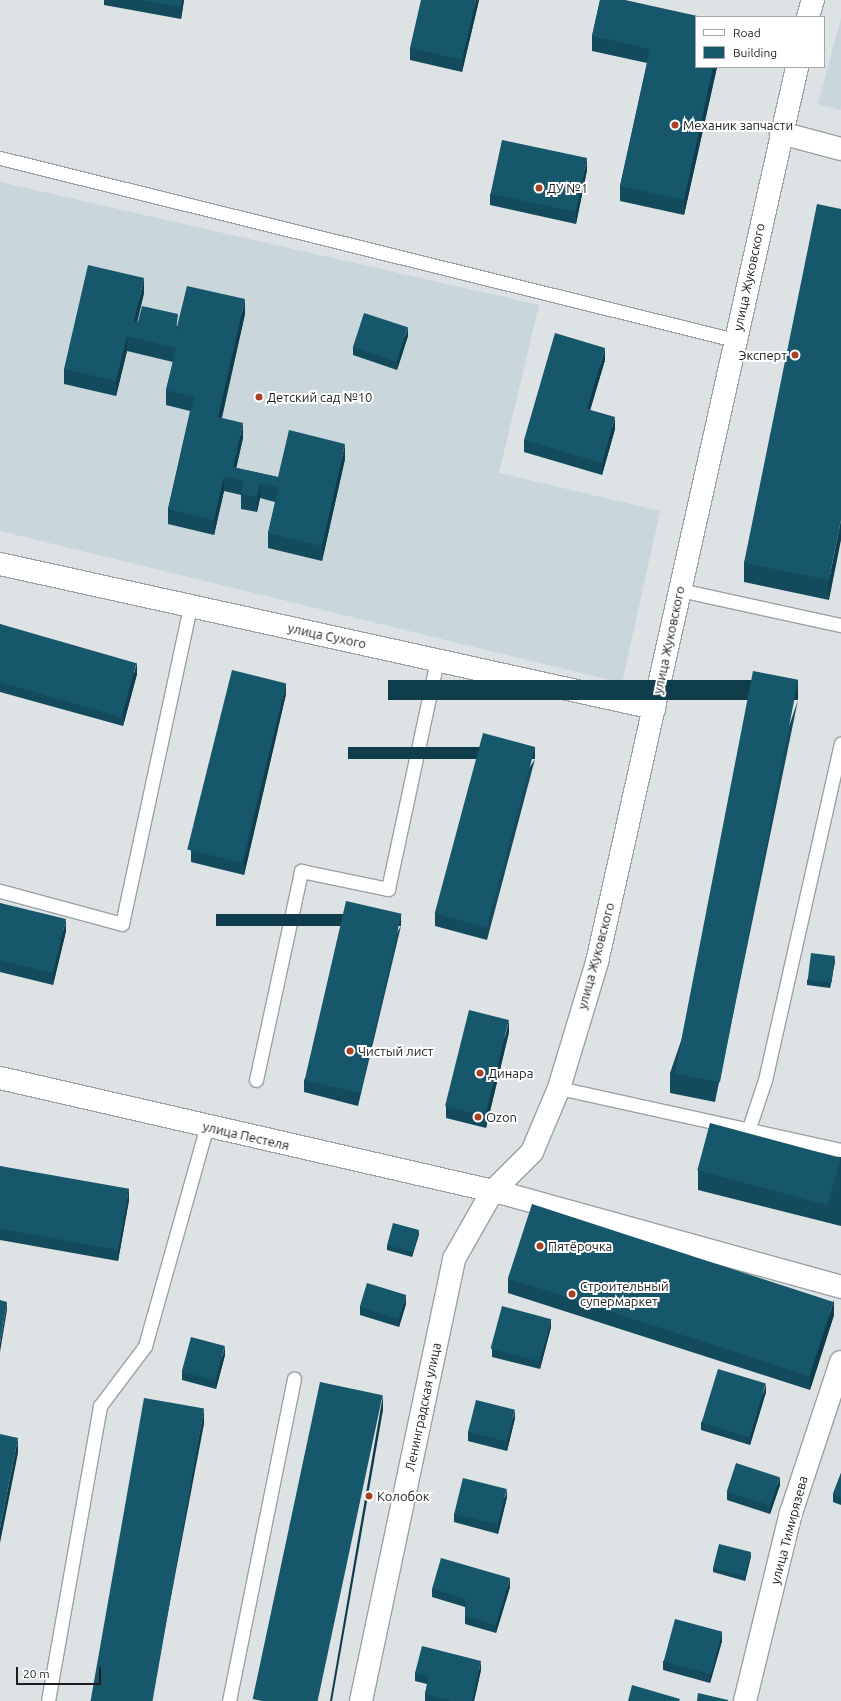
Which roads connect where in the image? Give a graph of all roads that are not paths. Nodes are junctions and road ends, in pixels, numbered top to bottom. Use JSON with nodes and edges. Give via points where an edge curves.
{"nodes":[{"id":1,"x":812,"y":0,"type":"edge"},
{"id":2,"x":808,"y":16,"type":"edge"},
{"id":3,"x":797,"y":68,"type":"edge"},
{"id":4,"x":781,"y":133,"type":"junction"},
{"id":5,"x":841,"y":149,"type":"edge"},
{"id":6,"x":0,"y":158,"type":"edge"},
{"id":7,"x":735,"y":340,"type":"junction"},
{"id":8,"x":0,"y":564,"type":"edge"},
{"id":9,"x":680,"y":590,"type":"junction"},
{"id":10,"x":190,"y":606,"type":"junction"},
{"id":11,"x":841,"y":625,"type":"edge"},
{"id":12,"x":437,"y":660,"type":"junction"},
{"id":13,"x":654,"y":708,"type":"junction"},
{"id":14,"x":841,"y":743,"type":"edge"},
{"id":15,"x":0,"y":891,"type":"edge"},
{"id":16,"x":0,"y":1078,"type":"edge"},
{"id":17,"x":256,"y":1080,"type":"dead end"},
{"id":18,"x":559,"y":1088,"type":"junction"},
{"id":19,"x":206,"y":1126,"type":"junction"},
{"id":20,"x":749,"y":1128,"type":"junction"},
{"id":21,"x":841,"y":1150,"type":"edge"},
{"id":22,"x":492,"y":1192,"type":"junction"},
{"id":23,"x":841,"y":1287,"type":"edge"},
{"id":24,"x":841,"y":1362,"type":"edge"},
{"id":25,"x":294,"y":1378,"type":"dead end"},
{"id":26,"x":48,"y":1701,"type":"edge"},
{"id":27,"x":229,"y":1701,"type":"edge"},
{"id":28,"x":361,"y":1701,"type":"edge"},
{"id":29,"x":745,"y":1701,"type":"edge"}],
"edges":[{"from":1,"to":2,"type":"street"},
{"from":3,"to":4,"type":"street","name":"улица Жуковского"},
{"from":4,"to":5,"type":"street"},
{"from":4,"to":7,"type":"street","name":"улица Жуковского"},
{"from":6,"to":7,"type":"lane"},
{"from":7,"to":9,"type":"street","name":"улица Жуковского"},
{"from":8,"to":10,"type":"street","name":"улица Сухого"},
{"from":9,"to":11,"type":"lane"},
{"from":9,"to":13,"type":"street","name":"улица Жуковского"},
{"from":10,"to":12,"type":"street","name":"улица Сухого"},
{"from":10,"to":15,"type":"lane","via":[[122,924]]},
{"from":12,"to":13,"type":"street","name":"улица Сухого"},
{"from":12,"to":17,"type":"lane","via":[[388,889],[301,871]]},
{"from":13,"to":18,"type":"street","name":"улица Жуковского","via":[[597,962]]},
{"from":14,"to":20,"type":"lane","via":[[765,1080]]},
{"from":16,"to":19,"type":"street","name":"улица Пестеля"},
{"from":18,"to":20,"type":"lane"},
{"from":18,"to":22,"type":"street","name":"улица Жуковского","via":[[532,1152]]},
{"from":19,"to":22,"type":"street","name":"улица Пестеля"},
{"from":19,"to":26,"type":"lane","via":[[145,1346],[100,1406]]},
{"from":20,"to":21,"type":"lane"},
{"from":22,"to":23,"type":"street","name":"улица Пестеля"},
{"from":22,"to":28,"type":"street","name":"Ленинградская улица","via":[[454,1258]]},
{"from":24,"to":29,"type":"street","name":"улица Тимирязева","via":[[791,1512]]},
{"from":25,"to":27,"type":"lane"}]}
